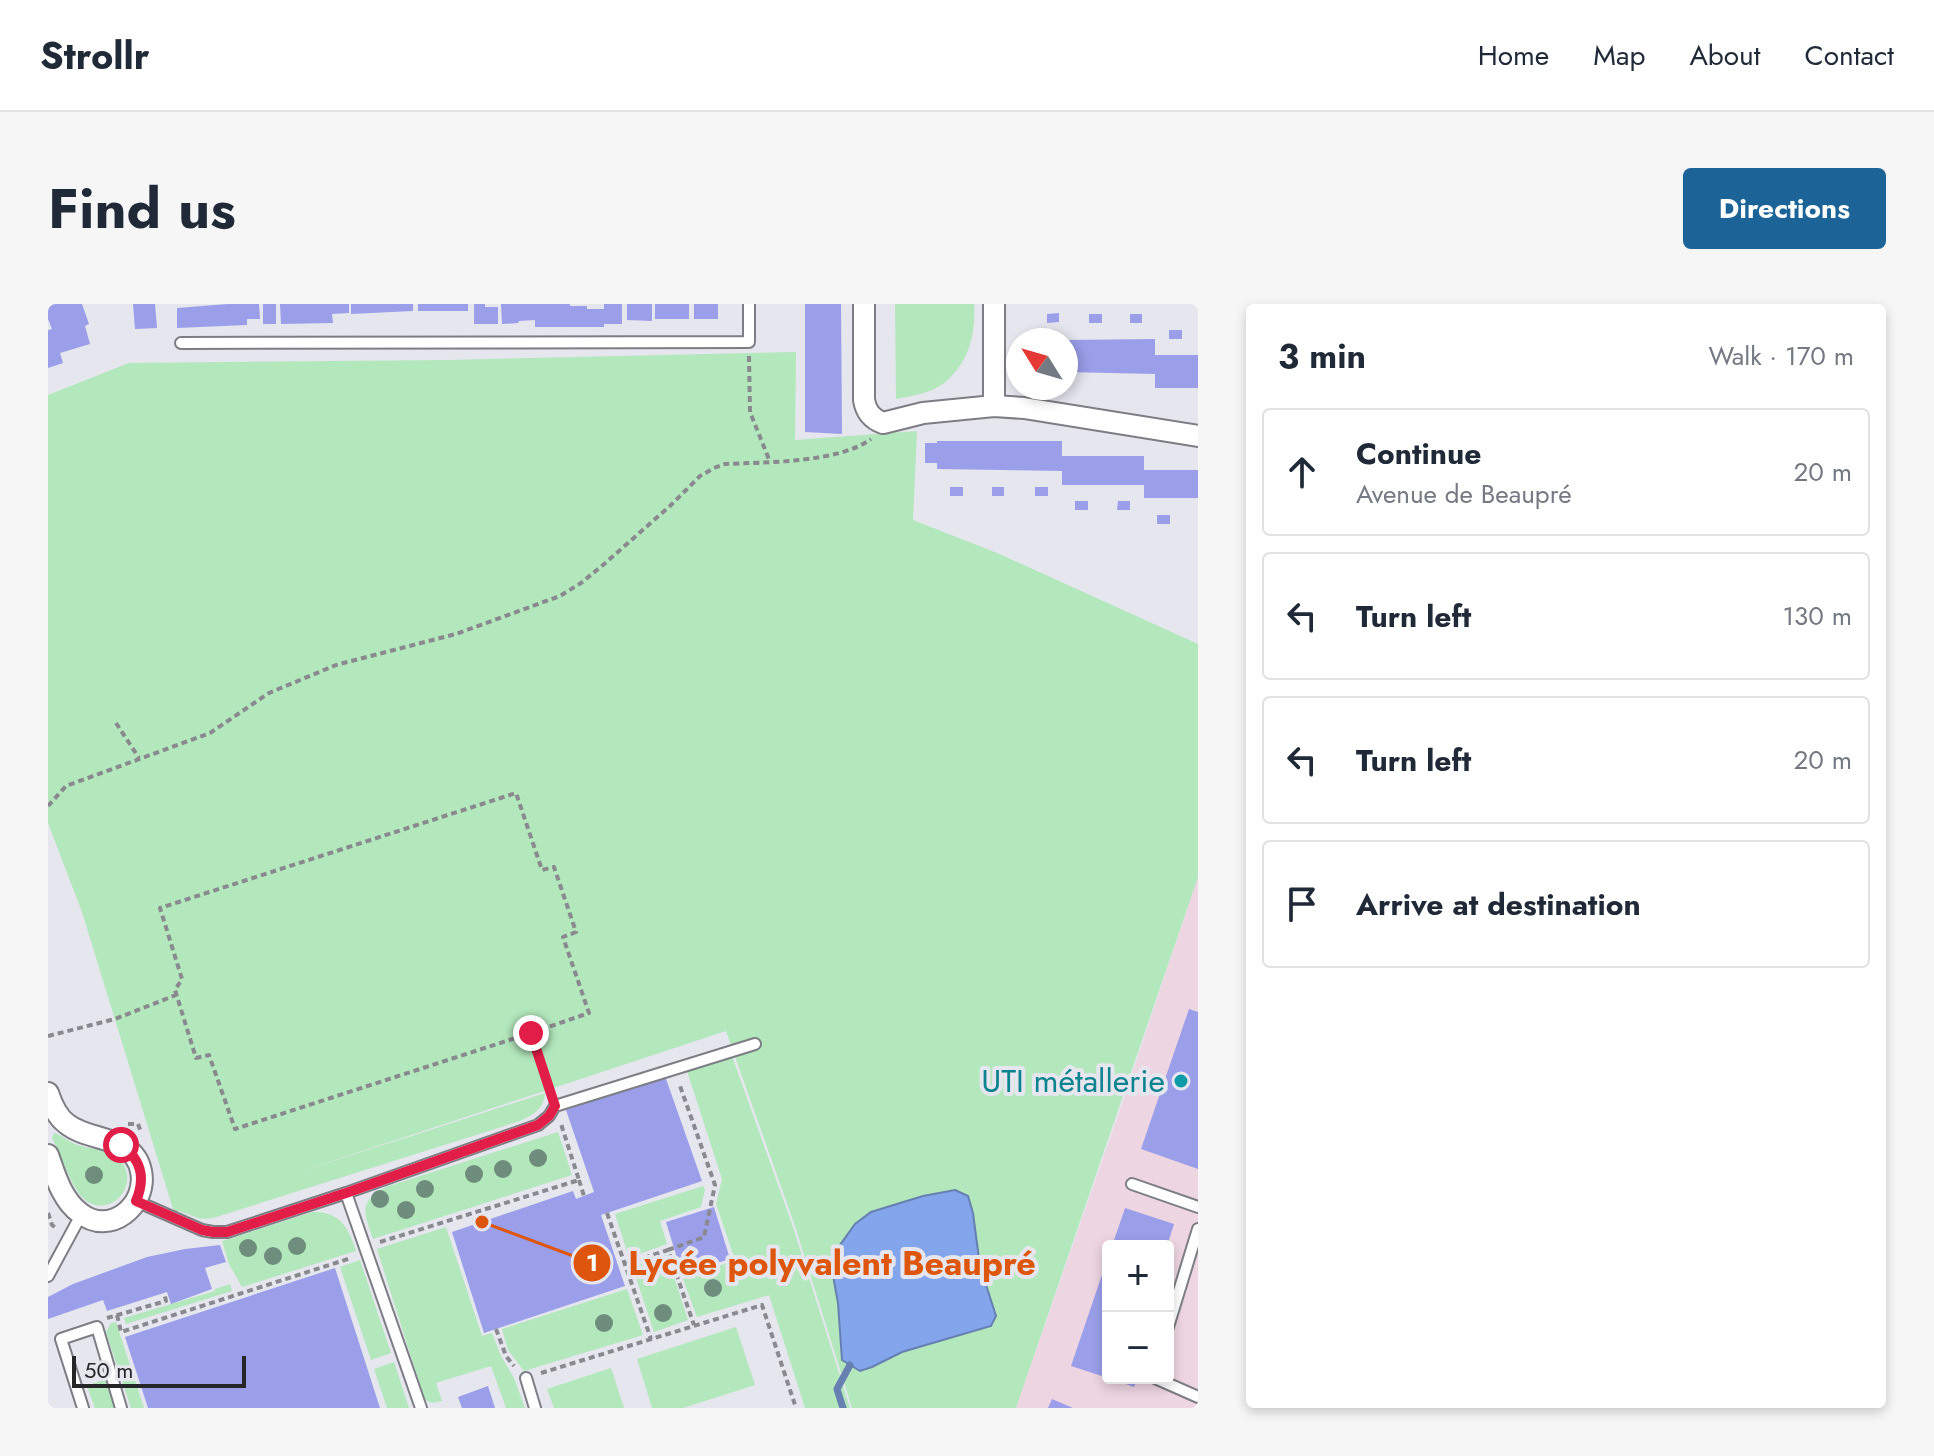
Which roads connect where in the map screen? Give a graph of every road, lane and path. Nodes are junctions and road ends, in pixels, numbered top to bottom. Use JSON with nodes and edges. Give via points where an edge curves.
{"nodes":[{"id":1,"x":749,"y":304,"type":"edge"},
{"id":2,"x":864,"y":304,"type":"edge"},
{"id":3,"x":994,"y":304,"type":"edge"},
{"id":4,"x":749,"y":342,"type":"junction"},
{"id":5,"x":181,"y":343,"type":"dead end"},
{"id":6,"x":994,"y":406,"type":"junction"},
{"id":7,"x":896,"y":421,"type":"junction"},
{"id":8,"x":1198,"y":436,"type":"edge"},
{"id":9,"x":770,"y":462,"type":"junction"},
{"id":10,"x":116,"y":723,"type":"dead end"},
{"id":11,"x":139,"y":758,"type":"junction"},
{"id":12,"x":48,"y":806,"type":"edge"},
{"id":13,"x":176,"y":995,"type":"junction"},
{"id":14,"x":531,"y":1033,"type":"junction"},
{"id":15,"x":48,"y":1036,"type":"edge"},
{"id":16,"x":755,"y":1044,"type":"dead end"},
{"id":17,"x":675,"y":1069,"type":"junction"},
{"id":18,"x":48,"y":1093,"type":"edge"},
{"id":19,"x":555,"y":1106,"type":"junction"},
{"id":20,"x":48,"y":1155,"type":"edge"},
{"id":21,"x":579,"y":1180,"type":"junction"},
{"id":22,"x":1132,"y":1184,"type":"dead end"},
{"id":23,"x":346,"y":1193,"type":"junction"},
{"id":24,"x":584,"y":1196,"type":"dead end"},
{"id":25,"x":136,"y":1201,"type":"junction"},
{"id":26,"x":1198,"y":1207,"type":"edge"},
{"id":27,"x":607,"y":1213,"type":"dead end"},
{"id":28,"x":81,"y":1215,"type":"junction"},
{"id":29,"x":1198,"y":1229,"type":"edge"},
{"id":30,"x":668,"y":1250,"type":"junction"},
{"id":31,"x":367,"y":1251,"type":"junction"},
{"id":32,"x":625,"y":1264,"type":"junction"},
{"id":33,"x":48,"y":1276,"type":"edge"},
{"id":34,"x":164,"y":1293,"type":"dead end"},
{"id":35,"x":1173,"y":1312,"type":"edge"},
{"id":36,"x":117,"y":1315,"type":"junction"},
{"id":37,"x":694,"y":1326,"type":"junction"},
{"id":38,"x":97,"y":1327,"type":"junction"},
{"id":39,"x":496,"y":1329,"type":"dead end"},
{"id":40,"x":651,"y":1339,"type":"junction"},
{"id":41,"x":526,"y":1378,"type":"junction"},
{"id":42,"x":1169,"y":1384,"type":"edge"},
{"id":43,"x":1198,"y":1397,"type":"edge"},
{"id":44,"x":83,"y":1408,"type":"edge"},
{"id":45,"x":121,"y":1408,"type":"edge"},
{"id":46,"x":421,"y":1408,"type":"edge"},
{"id":47,"x":535,"y":1408,"type":"edge"},
{"id":48,"x":796,"y":1408,"type":"edge"}],
"edges":[{"from":1,"to":4,"type":"lane"},
{"from":2,"to":7,"type":"street","via":[[866,408],[876,420]]},
{"from":3,"to":6,"type":"street"},
{"from":4,"to":5,"type":"lane"},
{"from":4,"to":9,"type":"path","via":[[750,412]]},
{"from":6,"to":7,"type":"street"},
{"from":6,"to":8,"type":"street"},
{"from":7,"to":9,"type":"path","via":[[847,450]]},
{"from":9,"to":11,"type":"path","via":[[725,464],[700,476],[603,565],[560,596],[456,634],[336,665],[269,693],[210,733]]},
{"from":10,"to":11,"type":"path"},
{"from":11,"to":12,"type":"path","via":[[66,786]]},
{"from":13,"to":14,"type":"path","via":[[196,1058],[209,1055],[235,1129]]},
{"from":13,"to":14,"type":"path","via":[[182,979],[160,908],[516,793],[542,870],[554,867],[576,932],[563,937],[589,1013]]},
{"from":13,"to":15,"type":"path","via":[[115,1019]]},
{"from":14,"to":19,"type":"path"},
{"from":16,"to":17,"type":"lane"},
{"from":17,"to":19,"type":"lane"},
{"from":17,"to":30,"type":"path","via":[[715,1185],[704,1237]]},
{"from":18,"to":25,"type":"street","via":[[67,1125],[121,1145],[134,1156],[142,1182]]},
{"from":19,"to":21,"type":"path"},
{"from":19,"to":23,"type":"lane","via":[[538,1125]]},
{"from":20,"to":28,"type":"street","via":[[64,1194]]},
{"from":21,"to":24,"type":"path"},
{"from":21,"to":31,"type":"path","via":[[376,1243]]},
{"from":22,"to":26,"type":"lane"},
{"from":23,"to":25,"type":"lane","via":[[227,1232],[202,1230]]},
{"from":23,"to":31,"type":"lane"},
{"from":25,"to":28,"type":"street","via":[[113,1221],[96,1222]]},
{"from":27,"to":32,"type":"path"},
{"from":28,"to":33,"type":"lane"},
{"from":29,"to":35,"type":"lane"},
{"from":30,"to":32,"type":"path"},
{"from":30,"to":37,"type":"path"},
{"from":31,"to":36,"type":"path","via":[[121,1332]]},
{"from":31,"to":46,"type":"lane"},
{"from":32,"to":40,"type":"path"},
{"from":34,"to":36,"type":"path","via":[[166,1301]]},
{"from":36,"to":38,"type":"path"},
{"from":37,"to":40,"type":"path"},
{"from":37,"to":48,"type":"path","via":[[762,1305]]},
{"from":38,"to":44,"type":"lane","via":[[61,1339]]},
{"from":38,"to":45,"type":"lane"},
{"from":39,"to":41,"type":"path","via":[[506,1356]]},
{"from":40,"to":41,"type":"path"},
{"from":41,"to":47,"type":"lane"},
{"from":42,"to":43,"type":"lane"}]}
